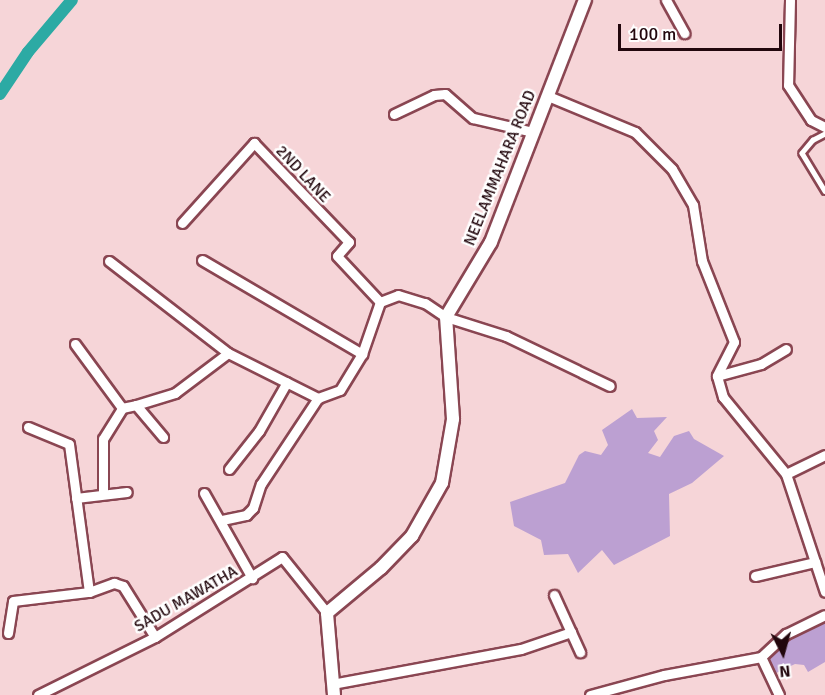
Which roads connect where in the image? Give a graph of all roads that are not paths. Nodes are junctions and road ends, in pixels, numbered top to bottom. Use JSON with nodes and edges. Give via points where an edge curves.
{"nodes":[{"id":1,"x":585,"y":0,"type":"edge"},
{"id":2,"x":666,"y":0,"type":"edge"},
{"id":3,"x":790,"y":0,"type":"edge"},
{"id":4,"x":684,"y":33,"type":"dead end"},
{"id":5,"x":548,"y":96,"type":"junction"},
{"id":6,"x":394,"y":114,"type":"dead end"},
{"id":7,"x":825,"y":127,"type":"edge"},
{"id":8,"x":533,"y":132,"type":"junction"},
{"id":9,"x":825,"y":134,"type":"edge"},
{"id":10,"x":825,"y":191,"type":"edge"},
{"id":11,"x":182,"y":223,"type":"dead end"},
{"id":12,"x":202,"y":260,"type":"dead end"},
{"id":13,"x":109,"y":261,"type":"dead end"},
{"id":14,"x":380,"y":302,"type":"junction"},
{"id":15,"x":446,"y":316,"type":"junction"},
{"id":16,"x":75,"y":344,"type":"dead end"},
{"id":17,"x":786,"y":349,"type":"dead end"},
{"id":18,"x":228,"y":352,"type":"junction"},
{"id":19,"x":362,"y":354,"type":"junction"},
{"id":20,"x":717,"y":376,"type":"junction"},
{"id":21,"x":287,"y":382,"type":"junction"},
{"id":22,"x":610,"y":386,"type":"dead end"},
{"id":23,"x":318,"y":398,"type":"junction"},
{"id":24,"x":136,"y":405,"type":"junction"},
{"id":25,"x":122,"y":408,"type":"junction"},
{"id":26,"x":28,"y":427,"type":"dead end"},
{"id":27,"x":163,"y":437,"type":"dead end"},
{"id":28,"x":825,"y":455,"type":"edge"},
{"id":29,"x":228,"y":469,"type":"dead end"},
{"id":30,"x":786,"y":474,"type":"junction"},
{"id":31,"x":127,"y":492,"type":"dead end"},
{"id":32,"x":204,"y":492,"type":"dead end"},
{"id":33,"x":103,"y":494,"type":"junction"},
{"id":34,"x":76,"y":498,"type":"junction"},
{"id":35,"x":222,"y":520,"type":"junction"},
{"id":36,"x":815,"y":562,"type":"junction"},
{"id":37,"x":755,"y":576,"type":"dead end"},
{"id":38,"x":252,"y":578,"type":"junction"},
{"id":39,"x":825,"y":591,"type":"edge"},
{"id":40,"x":89,"y":592,"type":"junction"},
{"id":41,"x":554,"y":595,"type":"dead end"},
{"id":42,"x":327,"y":613,"type":"junction"},
{"id":43,"x":825,"y":615,"type":"edge"},
{"id":44,"x":571,"y":632,"type":"junction"},
{"id":45,"x":8,"y":633,"type":"dead end"},
{"id":46,"x":155,"y":637,"type":"junction"},
{"id":47,"x":580,"y":652,"type":"dead end"},
{"id":48,"x":761,"y":657,"type":"junction"},
{"id":49,"x":333,"y":689,"type":"edge"},
{"id":50,"x":38,"y":695,"type":"edge"},
{"id":51,"x":590,"y":695,"type":"edge"},
{"id":52,"x":779,"y":695,"type":"edge"}],
"edges":[{"from":1,"to":5,"type":"street","name":"NEELAMMAHARA ROAD"},
{"from":2,"to":4,"type":"street"},
{"from":3,"to":7,"type":"street","via":[[788,85],[811,120]]},
{"from":5,"to":8,"type":"street","name":"NEELAMMAHARA ROAD"},
{"from":5,"to":20,"type":"street","via":[[635,132],[672,169],[693,205],[702,261],[734,342]]},
{"from":6,"to":8,"type":"street","via":[[434,95],[445,94],[473,118]]},
{"from":8,"to":15,"type":"street","name":"NEELAMMAHARA ROAD","via":[[491,242]]},
{"from":9,"to":10,"type":"lane","via":[[813,140],[802,153]]},
{"from":11,"to":14,"type":"street","name":"2ND LANE","via":[[254,143],[350,242],[337,256]]},
{"from":12,"to":19,"type":"street"},
{"from":13,"to":18,"type":"street"},
{"from":14,"to":15,"type":"street","via":[[398,295],[425,303]]},
{"from":14,"to":19,"type":"street"},
{"from":15,"to":22,"type":"street","via":[[506,336]]},
{"from":15,"to":42,"type":"street","via":[[453,419],[442,483],[412,536]]},
{"from":16,"to":25,"type":"street"},
{"from":17,"to":20,"type":"street","via":[[761,364]]},
{"from":18,"to":21,"type":"street"},
{"from":18,"to":24,"type":"street","via":[[175,393]]},
{"from":19,"to":23,"type":"street","via":[[340,390]]},
{"from":20,"to":30,"type":"street","via":[[723,397]]},
{"from":21,"to":23,"type":"street"},
{"from":21,"to":29,"type":"street","via":[[259,431]]},
{"from":23,"to":35,"type":"street","via":[[261,484],[253,508],[246,515]]},
{"from":24,"to":25,"type":"street"},
{"from":24,"to":27,"type":"street"},
{"from":25,"to":33,"type":"street","via":[[103,439]]},
{"from":26,"to":34,"type":"street","via":[[69,444]]},
{"from":28,"to":30,"type":"street"},
{"from":30,"to":36,"type":"street"},
{"from":31,"to":33,"type":"street"},
{"from":32,"to":35,"type":"street"},
{"from":33,"to":34,"type":"street"},
{"from":34,"to":40,"type":"street"},
{"from":35,"to":38,"type":"street"},
{"from":36,"to":37,"type":"street"},
{"from":36,"to":39,"type":"street"},
{"from":38,"to":42,"type":"street","name":"SADU MAWATHA","via":[[282,557]]},
{"from":38,"to":46,"type":"street","name":"SADU MAWATHA"},
{"from":40,"to":45,"type":"street","via":[[13,601]]},
{"from":40,"to":46,"type":"street","via":[[114,583],[123,586]]},
{"from":41,"to":44,"type":"street"},
{"from":42,"to":49,"type":"street"},
{"from":43,"to":48,"type":"street","via":[[786,633]]},
{"from":44,"to":47,"type":"street"},
{"from":44,"to":49,"type":"street","via":[[521,649]]},
{"from":46,"to":50,"type":"street","name":"SADU MAWATHA"},
{"from":48,"to":51,"type":"street","via":[[664,675]]},
{"from":48,"to":52,"type":"street"}]}
